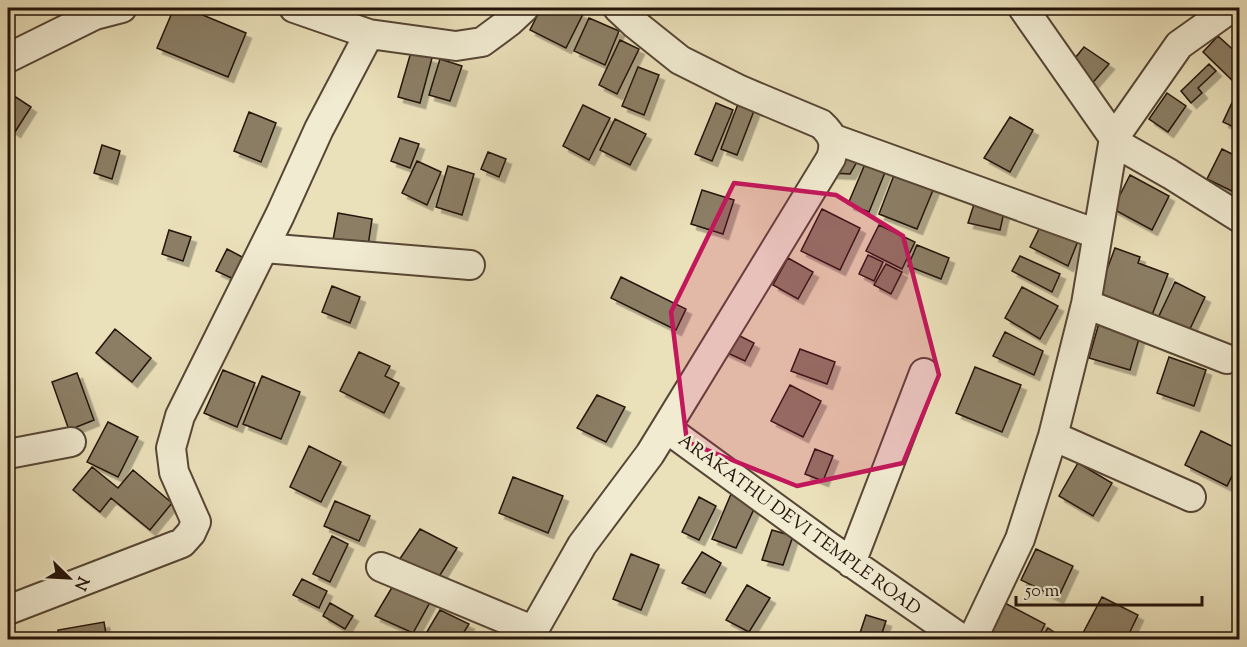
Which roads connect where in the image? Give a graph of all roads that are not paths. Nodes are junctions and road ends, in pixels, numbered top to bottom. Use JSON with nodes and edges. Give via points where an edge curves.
{"nodes":[{"id":1,"x":122,"y":8,"type":"edge"},
{"id":2,"x":294,"y":8,"type":"edge"},
{"id":3,"x":524,"y":8,"type":"edge"},
{"id":4,"x":618,"y":8,"type":"edge"},
{"id":5,"x":1023,"y":8,"type":"edge"},
{"id":6,"x":1231,"y":8,"type":"edge"},
{"id":7,"x":369,"y":34,"type":"junction"},
{"id":8,"x":8,"y":58,"type":"edge"},
{"id":9,"x":834,"y":139,"type":"junction"},
{"id":10,"x":1114,"y":140,"type":"junction"},
{"id":11,"x":1239,"y":218,"type":"edge"},
{"id":12,"x":1097,"y":234,"type":"junction"},
{"id":13,"x":264,"y":248,"type":"junction"},
{"id":14,"x":470,"y":265,"type":"dead end"},
{"id":15,"x":1086,"y":304,"type":"junction"},
{"id":16,"x":1227,"y":359,"type":"dead end"},
{"id":17,"x":924,"y":372,"type":"dead end"},
{"id":18,"x":666,"y":428,"type":"junction"},
{"id":19,"x":1053,"y":436,"type":"junction"},
{"id":20,"x":71,"y":442,"type":"dead end"},
{"id":21,"x":8,"y":454,"type":"edge"},
{"id":22,"x":1191,"y":497,"type":"dead end"},
{"id":23,"x":851,"y":563,"type":"junction"},
{"id":24,"x":381,"y":567,"type":"dead end"},
{"id":25,"x":8,"y":610,"type":"edge"},
{"id":26,"x":530,"y":635,"type":"edge"},
{"id":27,"x":963,"y":639,"type":"edge"},
{"id":28,"x":972,"y":639,"type":"edge"}],
"edges":[{"from":1,"to":8,"type":"street","via":[[95,15]]},
{"from":2,"to":7,"type":"street"},
{"from":3,"to":7,"type":"street","via":[[482,42],[456,46]]},
{"from":4,"to":9,"type":"street","via":[[680,60],[821,124]]},
{"from":5,"to":10,"type":"street"},
{"from":6,"to":10,"type":"street","via":[[1179,45]]},
{"from":7,"to":13,"type":"street","via":[[319,129]]},
{"from":9,"to":12,"type":"street"},
{"from":9,"to":18,"type":"street","via":[[831,158]]},
{"from":10,"to":11,"type":"street"},
{"from":10,"to":12,"type":"street"},
{"from":12,"to":15,"type":"street"},
{"from":13,"to":14,"type":"street"},
{"from":13,"to":25,"type":"street","via":[[180,416],[171,448],[174,472],[196,522],[192,533],[182,543]]},
{"from":15,"to":16,"type":"street"},
{"from":15,"to":19,"type":"street"},
{"from":17,"to":23,"type":"street"},
{"from":18,"to":23,"type":"street","name":"ARAKATHU DEVI TEMPLE ROAD"},
{"from":18,"to":26,"type":"street","via":[[582,545]]},
{"from":19,"to":22,"type":"street"},
{"from":19,"to":28,"type":"street","via":[[1020,539]]},
{"from":20,"to":21,"type":"street"},
{"from":23,"to":27,"type":"street","name":"ARAKATHU DEVI TEMPLE ROAD"},
{"from":24,"to":26,"type":"street"}]}
